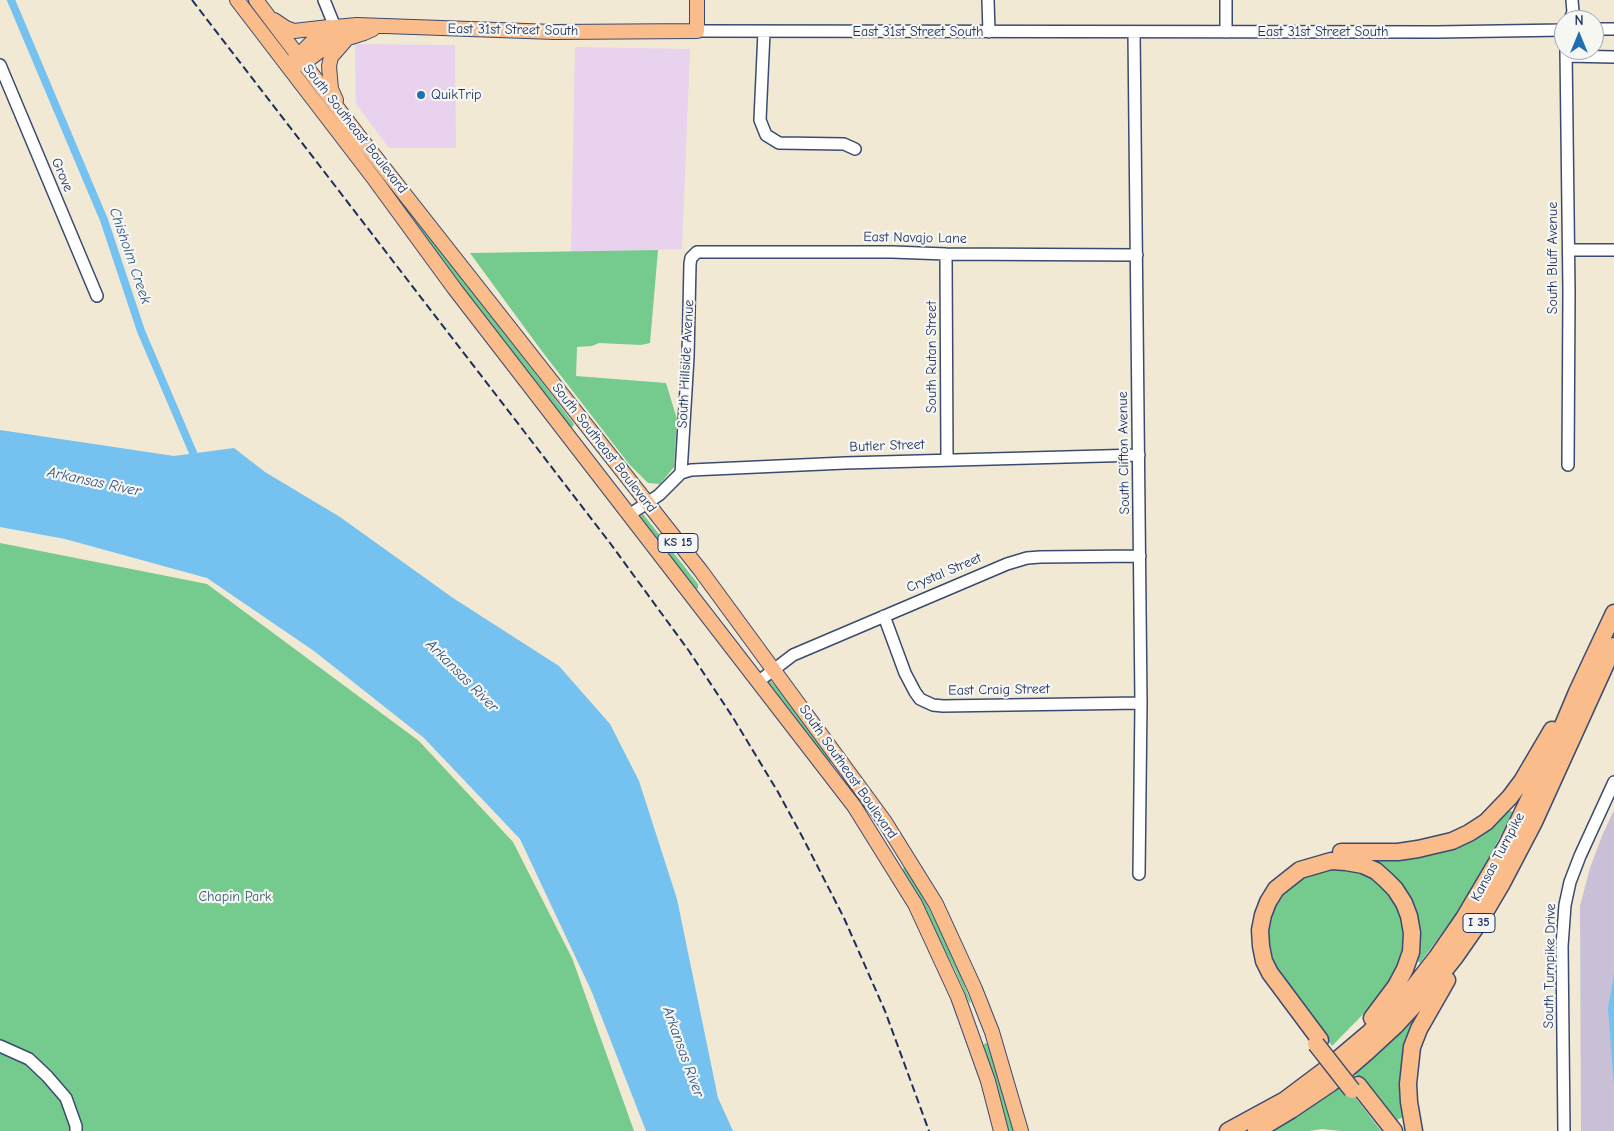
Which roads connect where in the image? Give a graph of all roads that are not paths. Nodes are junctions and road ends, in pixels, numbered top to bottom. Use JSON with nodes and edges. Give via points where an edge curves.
{"nodes":[{"id":1,"x":237,"y":0,"type":"edge"},
{"id":2,"x":256,"y":0,"type":"edge"},
{"id":3,"x":324,"y":0,"type":"edge"},
{"id":4,"x":697,"y":0,"type":"edge"},
{"id":5,"x":988,"y":0,"type":"edge"},
{"id":6,"x":1226,"y":0,"type":"edge"},
{"id":7,"x":267,"y":15,"type":"junction"},
{"id":8,"x":335,"y":27,"type":"junction"},
{"id":9,"x":376,"y":27,"type":"junction"},
{"id":10,"x":1554,"y":30,"type":"edge"},
{"id":11,"x":697,"y":31,"type":"junction"},
{"id":12,"x":764,"y":32,"type":"junction"},
{"id":13,"x":988,"y":32,"type":"junction"},
{"id":14,"x":1134,"y":32,"type":"junction"},
{"id":15,"x":1226,"y":32,"type":"junction"},
{"id":16,"x":349,"y":38,"type":"junction"},
{"id":17,"x":301,"y":59,"type":"junction"},
{"id":18,"x":1566,"y":60,"type":"edge"},
{"id":19,"x":0,"y":65,"type":"edge"},
{"id":20,"x":288,"y":67,"type":"junction"},
{"id":21,"x":341,"y":113,"type":"junction"},
{"id":22,"x":854,"y":149,"type":"dead end"},
{"id":23,"x":1569,"y":250,"type":"junction"},
{"id":24,"x":1614,"y":250,"type":"edge"},
{"id":25,"x":946,"y":254,"type":"junction"},
{"id":26,"x":694,"y":255,"type":"joint"},
{"id":27,"x":1137,"y":255,"type":"junction"},
{"id":28,"x":96,"y":296,"type":"dead end"},
{"id":29,"x":1139,"y":455,"type":"junction"},
{"id":30,"x":947,"y":460,"type":"junction"},
{"id":31,"x":1568,"y":466,"type":"dead end"},
{"id":32,"x":681,"y":474,"type":"junction"},
{"id":33,"x":647,"y":503,"type":"junction"},
{"id":34,"x":629,"y":515,"type":"junction"},
{"id":35,"x":1140,"y":556,"type":"junction"},
{"id":36,"x":1614,"y":613,"type":"edge"},
{"id":37,"x":884,"y":616,"type":"junction"},
{"id":38,"x":1614,"y":646,"type":"edge"},
{"id":39,"x":773,"y":669,"type":"junction"},
{"id":40,"x":759,"y":681,"type":"junction"},
{"id":41,"x":1577,"y":692,"type":"junction"},
{"id":42,"x":1141,"y":703,"type":"junction"},
{"id":43,"x":1614,"y":782,"type":"edge"},
{"id":44,"x":1139,"y":874,"type":"dead end"},
{"id":45,"x":1501,"y":885,"type":"junction"},
{"id":46,"x":1318,"y":1042,"type":"junction"},
{"id":47,"x":0,"y":1046,"type":"edge"},
{"id":48,"x":1355,"y":1088,"type":"junction"},
{"id":49,"x":76,"y":1131,"type":"edge"},
{"id":50,"x":1001,"y":1131,"type":"edge"},
{"id":51,"x":1022,"y":1131,"type":"edge"},
{"id":52,"x":1216,"y":1131,"type":"edge"},
{"id":53,"x":1228,"y":1131,"type":"edge"},
{"id":54,"x":1256,"y":1131,"type":"edge"},
{"id":55,"x":1386,"y":1131,"type":"edge"},
{"id":56,"x":1394,"y":1131,"type":"edge"},
{"id":57,"x":1414,"y":1131,"type":"edge"},
{"id":58,"x":1564,"y":1131,"type":"edge"}],
"edges":[{"from":1,"to":20,"type":"main road","name":"South Southeast Boulevard","number":"KS 15"},
{"from":2,"to":7,"type":"main road","name":"South Southeast Boulevard","number":"KS 15"},
{"from":3,"to":8,"type":"street"},
{"from":4,"to":11,"type":"main road"},
{"from":5,"to":13,"type":"street"},
{"from":6,"to":15,"type":"street"},
{"from":7,"to":8,"type":"main road","via":[[294,31]]},
{"from":7,"to":17,"type":"main road","name":"South Southeast Boulevard","number":"KS 15"},
{"from":8,"to":9,"type":"main road","name":"East 31st Street South"},
{"from":8,"to":17,"type":"main road","name":"East 31st Street South","via":[[316,38]]},
{"from":9,"to":11,"type":"main road","name":"East 31st Street South","via":[[554,32]]},
{"from":9,"to":16,"type":"main road"},
{"from":10,"to":15,"type":"street","name":"East 31st Street South"},
{"from":11,"to":12,"type":"street","name":"East 31st Street South"},
{"from":12,"to":13,"type":"street","name":"East 31st Street South"},
{"from":12,"to":22,"type":"street","via":[[761,139],[788,144],[844,144]]},
{"from":13,"to":14,"type":"street","name":"East 31st Street South"},
{"from":14,"to":15,"type":"street","name":"East 31st Street South"},
{"from":14,"to":27,"type":"street","name":"South Clifton Avenue"},
{"from":16,"to":17,"type":"main road"},
{"from":16,"to":21,"type":"main road","via":[[331,57],[329,66],[331,89]]},
{"from":17,"to":20,"type":"main road","name":"East 31st Street South"},
{"from":17,"to":21,"type":"main road","name":"South Southeast Boulevard","number":"KS 15"},
{"from":18,"to":23,"type":"street","name":"South Bluff Avenue"},
{"from":19,"to":28,"type":"street","name":"Grove"},
{"from":20,"to":34,"type":"main road","name":"South Southeast Boulevard","number":"KS 15"},
{"from":21,"to":33,"type":"main road","name":"South Southeast Boulevard","number":"KS 15"},
{"from":23,"to":24,"type":"street"},
{"from":23,"to":31,"type":"street","name":"South Bluff Avenue"},
{"from":25,"to":26,"type":"street","name":"East Navajo Lane","via":[[701,251]]},
{"from":25,"to":27,"type":"street","name":"East Navajo Lane"},
{"from":25,"to":30,"type":"street","name":"South Rutan Street"},
{"from":26,"to":32,"type":"street","name":"South Hillside Avenue","via":[[690,264]]},
{"from":27,"to":29,"type":"street","name":"South Clifton Avenue"},
{"from":29,"to":30,"type":"street","name":"Butler Street"},
{"from":29,"to":35,"type":"street","name":"South Clifton Avenue"},
{"from":30,"to":32,"type":"street","name":"Butler Street","via":[[718,468]]},
{"from":32,"to":33,"type":"street"},
{"from":33,"to":34,"type":"street"},
{"from":33,"to":39,"type":"main road","name":"South Southeast Boulevard","number":"KS 15"},
{"from":34,"to":40,"type":"main road","name":"South Southeast Boulevard","number":"KS 15"},
{"from":35,"to":37,"type":"street","name":"Crystal Street","via":[[1027,558],[988,571]]},
{"from":35,"to":42,"type":"street","name":"South Clifton Avenue"},
{"from":36,"to":41,"type":"highway","name":"Kansas Turnpike","number":"I 35"},
{"from":37,"to":39,"type":"street","name":"Crystal Street","via":[[793,655]]},
{"from":37,"to":42,"type":"street","name":"East Craig Street","via":[[915,692],[920,699],[933,705]]},
{"from":38,"to":45,"type":"highway","name":"Kansas Turnpike","number":"I 35","via":[[1534,822]]},
{"from":39,"to":40,"type":"street","name":"Crystal Street"},
{"from":39,"to":51,"type":"main road","name":"South Southeast Boulevard","number":"KS 15","via":[[885,822],[936,904],[992,1032]]},
{"from":40,"to":50,"type":"main road","name":"South Southeast Boulevard","number":"KS 15","via":[[854,806],[915,904],[958,997],[988,1081]]},
{"from":41,"to":46,"type":"highway","via":[[1522,781],[1486,822],[1452,841],[1418,850],[1339,852],[1313,857],[1284,872],[1269,888],[1257,910],[1254,924],[1253,940],[1260,970],[1269,986]]},
{"from":41,"to":53,"type":"highway","name":"Kansas Turnpike","number":"I 35","via":[[1506,845],[1464,918],[1415,986],[1370,1032],[1325,1070],[1285,1100]]},
{"from":42,"to":44,"type":"street","name":"South Clifton Avenue"},
{"from":43,"to":58,"type":"street","name":"South Turnpike Drive","via":[[1580,856],[1565,905],[1562,946]]},
{"from":45,"to":54,"type":"highway","name":"Kansas Turnpike","number":"I 35","via":[[1455,957],[1395,1026],[1331,1083]]},
{"from":45,"to":57,"type":"highway","via":[[1488,915],[1432,1005],[1412,1047],[1408,1084]]},
{"from":46,"to":48,"type":"highway","bridge":true},
{"from":46,"to":52,"type":"highway","via":[[1270,973],[1264,961],[1260,930],[1268,902],[1276,889],[1300,870],[1331,861],[1363,865],[1395,889],[1404,902],[1412,933],[1411,952],[1405,969],[1380,1008],[1325,1061],[1251,1112]]},
{"from":47,"to":49,"type":"street","via":[[29,1059],[47,1076],[66,1098]]},
{"from":48,"to":55,"type":"highway"},
{"from":48,"to":56,"type":"highway"}]}
